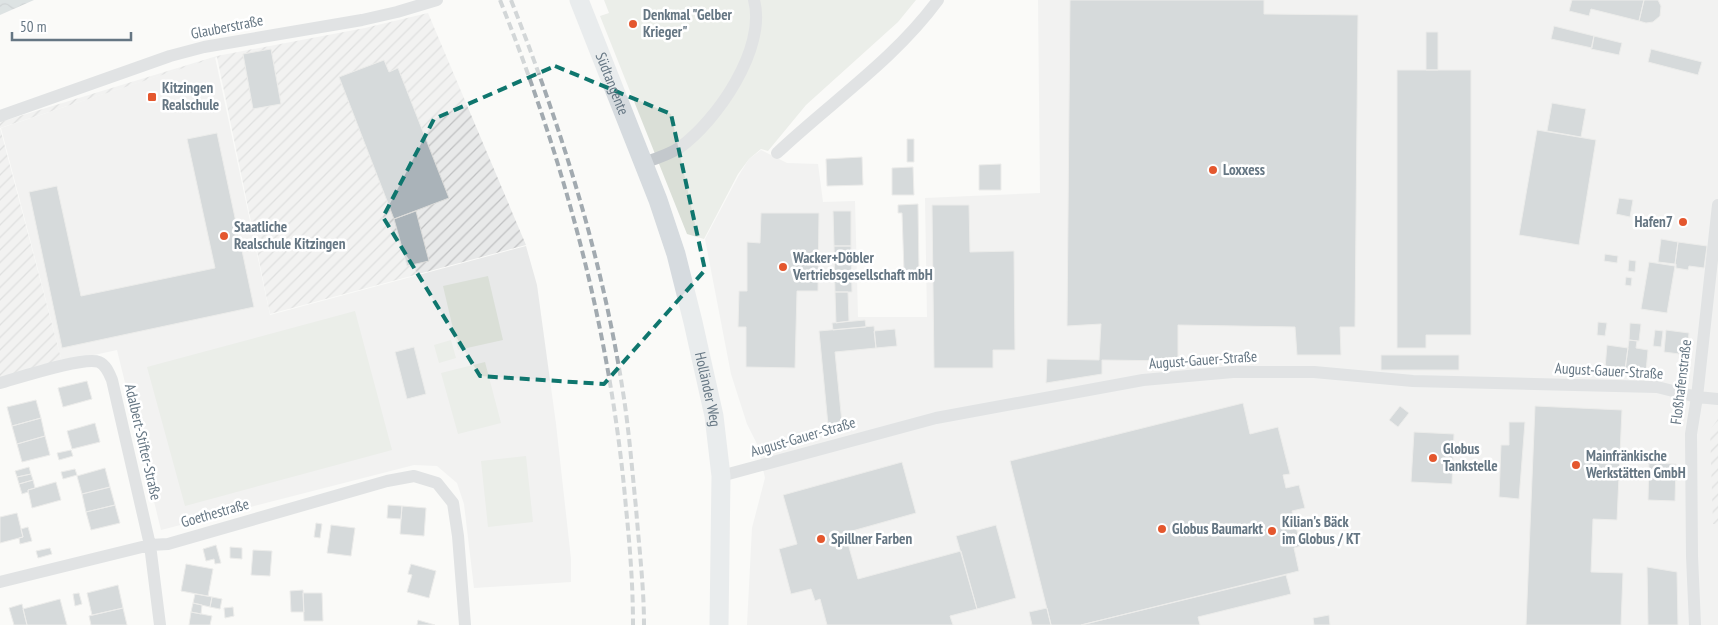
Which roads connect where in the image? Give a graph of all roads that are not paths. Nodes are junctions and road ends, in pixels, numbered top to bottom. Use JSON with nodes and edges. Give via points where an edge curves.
{"nodes":[{"id":1,"x":437,"y":0,"type":"edge"},
{"id":2,"x":754,"y":0,"type":"edge"},
{"id":3,"x":938,"y":0,"type":"edge"},
{"id":4,"x":580,"y":2,"type":"edge"},
{"id":5,"x":0,"y":116,"type":"edge"},
{"id":6,"x":777,"y":153,"type":"dead end"},
{"id":7,"x":643,"y":163,"type":"junction"},
{"id":8,"x":1718,"y":205,"type":"edge"},
{"id":9,"x":0,"y":383,"type":"edge"},
{"id":10,"x":1697,"y":397,"type":"junction"},
{"id":11,"x":1718,"y":399,"type":"edge"},
{"id":12,"x":721,"y":476,"type":"junction"},
{"id":13,"x":150,"y":545,"type":"junction"},
{"id":14,"x":0,"y":582,"type":"edge"},
{"id":15,"x":160,"y":625,"type":"edge"},
{"id":16,"x":465,"y":625,"type":"edge"},
{"id":17,"x":719,"y":625,"type":"edge"},
{"id":18,"x":1695,"y":625,"type":"edge"}],
"edges":[{"from":1,"to":5,"type":"street","name":"Glauberstraße","via":[[362,20],[196,49]]},
{"from":2,"to":7,"type":"street","via":[[757,28],[752,47],[742,71],[720,106],[676,149]]},
{"from":3,"to":6,"type":"street","via":[[880,64]]},
{"from":4,"to":7,"type":"main road","name":"Südtangente"},
{"from":7,"to":12,"type":"main road","name":"Holländer Weg","via":[[676,254],[693,322],[714,416]]},
{"from":8,"to":10,"type":"street","name":"Floßhafenstraße"},
{"from":9,"to":13,"type":"street","name":"Adalbert-Stifter-Straße","via":[[89,361],[99,362],[107,369]]},
{"from":10,"to":11,"type":"street","name":"August-Gauer-Straße"},
{"from":10,"to":12,"type":"street","name":"August-Gauer-Straße","via":[[1657,387],[1413,381],[1314,372],[1223,373],[1143,380],[936,418]]},
{"from":10,"to":18,"type":"street","name":"Floßhafenstraße","via":[[1691,434]]},
{"from":12,"to":17,"type":"main road","name":"Holländer Weg"},
{"from":13,"to":14,"type":"street","name":"Goethestraße"},
{"from":13,"to":15,"type":"street"},
{"from":13,"to":16,"type":"street","name":"Goethestraße","via":[[168,544],[414,476],[438,483],[453,503]]}]}
